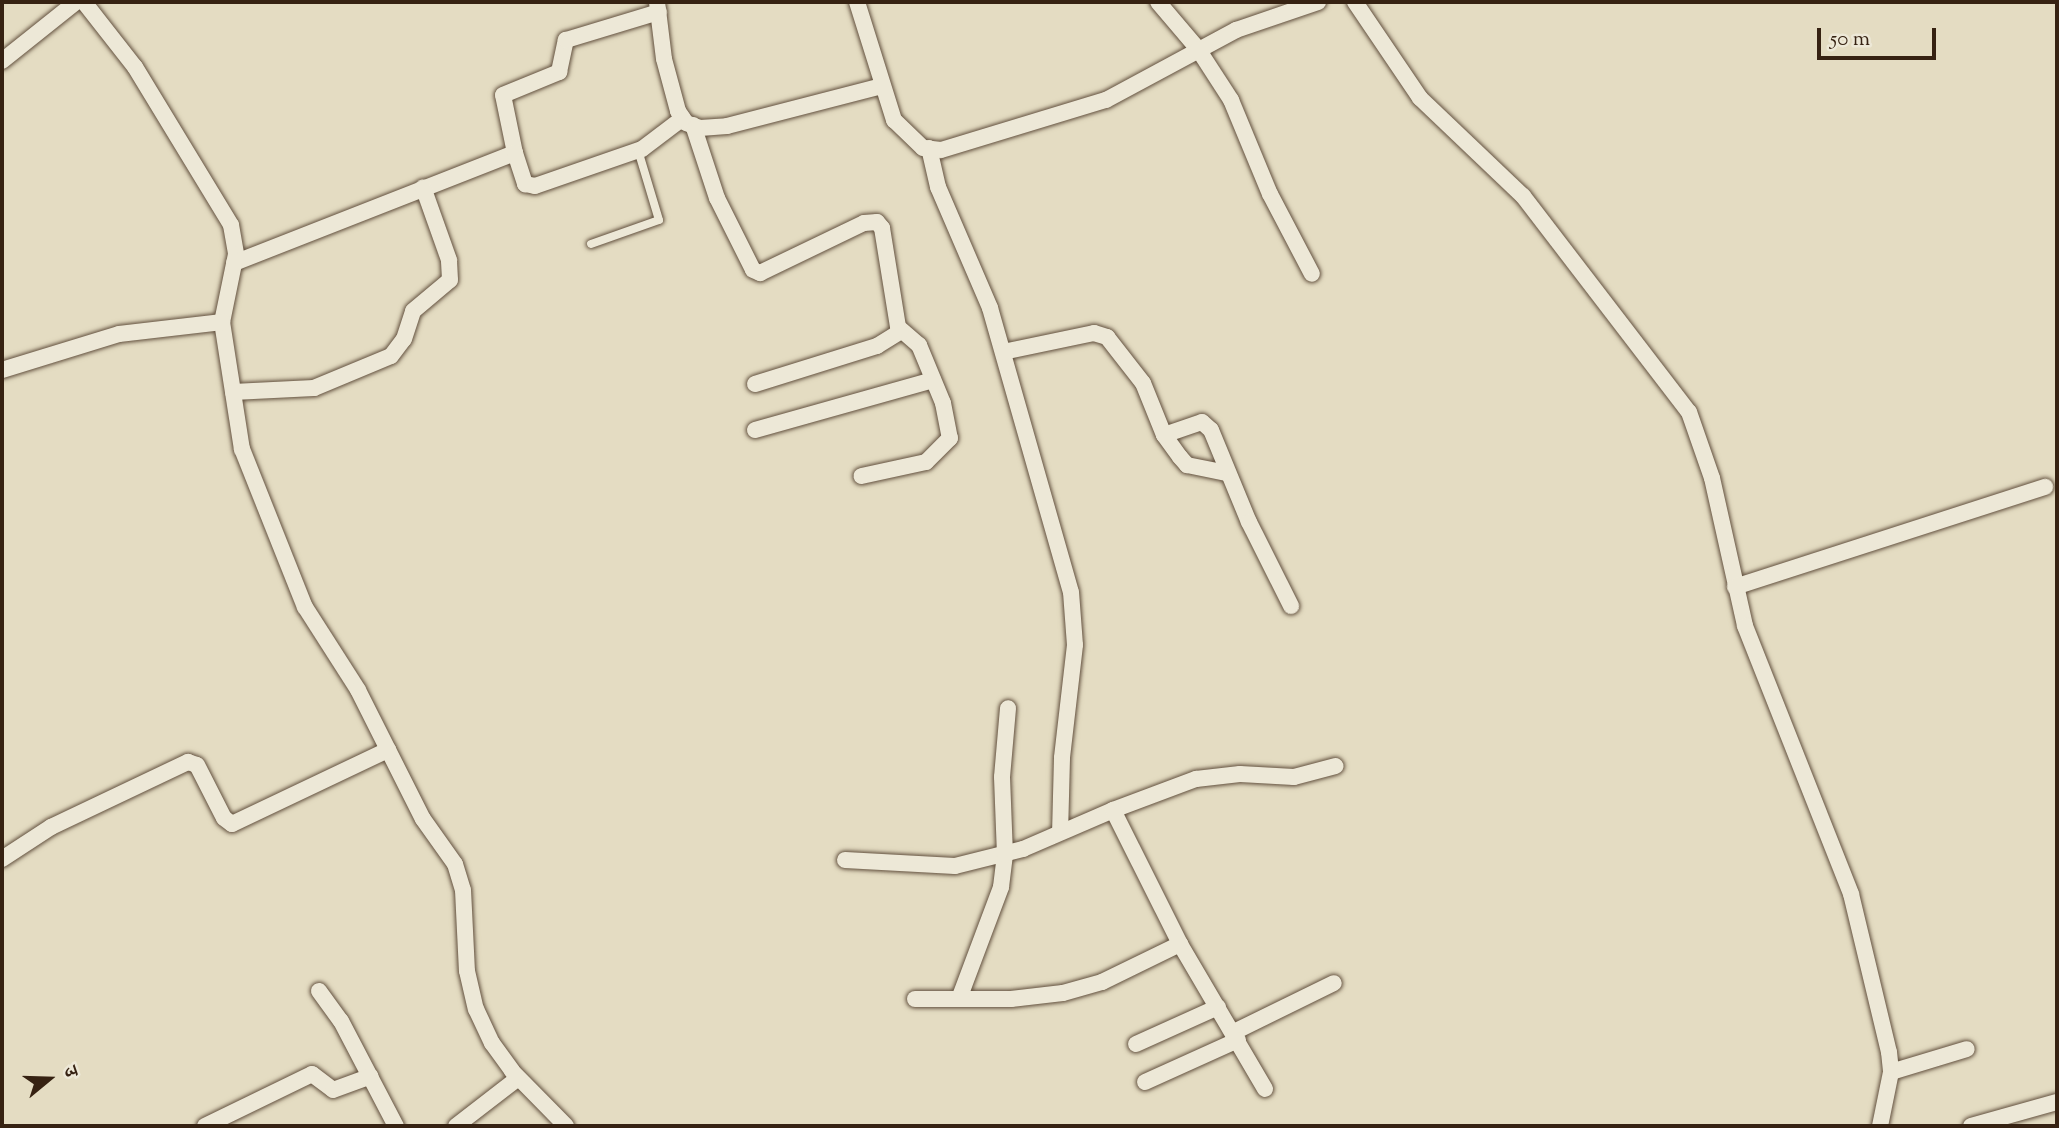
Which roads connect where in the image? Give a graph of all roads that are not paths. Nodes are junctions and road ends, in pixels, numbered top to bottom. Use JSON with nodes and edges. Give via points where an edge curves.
{"nodes":[{"id":1,"x":76,"y":2,"type":"edge"},
{"id":2,"x":84,"y":2,"type":"edge"},
{"id":3,"x":858,"y":2,"type":"edge"},
{"id":4,"x":1157,"y":2,"type":"edge"},
{"id":5,"x":1318,"y":2,"type":"edge"},
{"id":6,"x":1355,"y":2,"type":"edge"},
{"id":7,"x":658,"y":7,"type":"edge"},
{"id":8,"x":1198,"y":49,"type":"junction"},
{"id":9,"x":2,"y":61,"type":"edge"},
{"id":10,"x":869,"y":88,"type":"junction"},
{"id":11,"x":688,"y":122,"type":"junction"},
{"id":12,"x":929,"y":148,"type":"junction"},
{"id":13,"x":638,"y":150,"type":"junction"},
{"id":14,"x":515,"y":153,"type":"junction"},
{"id":15,"x":423,"y":187,"type":"junction"},
{"id":16,"x":592,"y":244,"type":"dead end"},
{"id":17,"x":234,"y":263,"type":"junction"},
{"id":18,"x":1312,"y":274,"type":"dead end"},
{"id":19,"x":222,"y":322,"type":"junction"},
{"id":20,"x":901,"y":331,"type":"junction"},
{"id":21,"x":1003,"y":352,"type":"junction"},
{"id":22,"x":2,"y":370,"type":"edge"},
{"id":23,"x":933,"y":380,"type":"junction"},
{"id":24,"x":755,"y":384,"type":"dead end"},
{"id":25,"x":233,"y":392,"type":"junction"},
{"id":26,"x":755,"y":430,"type":"dead end"},
{"id":27,"x":1164,"y":435,"type":"junction"},
{"id":28,"x":1227,"y":473,"type":"junction"},
{"id":29,"x":861,"y":476,"type":"dead end"},
{"id":30,"x":2045,"y":487,"type":"dead end"},
{"id":31,"x":1735,"y":587,"type":"junction"},
{"id":32,"x":1291,"y":606,"type":"dead end"},
{"id":33,"x":1008,"y":708,"type":"dead end"},
{"id":34,"x":388,"y":750,"type":"junction"},
{"id":35,"x":1336,"y":766,"type":"dead end"},
{"id":36,"x":1113,"y":810,"type":"junction"},
{"id":37,"x":1060,"y":832,"type":"junction"},
{"id":38,"x":1005,"y":855,"type":"junction"},
{"id":39,"x":2,"y":859,"type":"edge"},
{"id":40,"x":845,"y":860,"type":"dead end"},
{"id":41,"x":1180,"y":944,"type":"junction"},
{"id":42,"x":1334,"y":983,"type":"dead end"},
{"id":43,"x":319,"y":991,"type":"dead end"},
{"id":44,"x":915,"y":999,"type":"dead end"},
{"id":45,"x":958,"y":999,"type":"junction"},
{"id":46,"x":1218,"y":1007,"type":"junction"},
{"id":47,"x":1236,"y":1036,"type":"junction"},
{"id":48,"x":1136,"y":1044,"type":"dead end"},
{"id":49,"x":1967,"y":1049,"type":"dead end"},
{"id":50,"x":1891,"y":1072,"type":"junction"},
{"id":51,"x":371,"y":1076,"type":"junction"},
{"id":52,"x":518,"y":1078,"type":"junction"},
{"id":53,"x":1145,"y":1082,"type":"dead end"},
{"id":54,"x":1265,"y":1089,"type":"dead end"},
{"id":55,"x":2057,"y":1102,"type":"edge"},
{"id":56,"x":205,"y":1126,"type":"edge"},
{"id":57,"x":396,"y":1126,"type":"edge"},
{"id":58,"x":456,"y":1126,"type":"edge"},
{"id":59,"x":566,"y":1126,"type":"edge"},
{"id":60,"x":1880,"y":1126,"type":"edge"},
{"id":61,"x":1971,"y":1126,"type":"edge"}],
"edges":[{"from":1,"to":9,"type":"street"},
{"from":2,"to":17,"type":"street","via":[[135,67],[222,210],[235,238]]},
{"from":3,"to":10,"type":"street"},
{"from":4,"to":8,"type":"street"},
{"from":5,"to":8,"type":"street","via":[[1236,30]]},
{"from":6,"to":31,"type":"street","via":[[1420,97],[1523,196],[1682,402],[1708,466]]},
{"from":7,"to":11,"type":"street","via":[[664,59]]},
{"from":7,"to":14,"type":"street","via":[[566,40],[559,72],[503,95]]},
{"from":8,"to":12,"type":"street","via":[[1106,100],[941,150]]},
{"from":8,"to":18,"type":"street","via":[[1231,100],[1270,194]]},
{"from":10,"to":11,"type":"street","via":[[727,126]]},
{"from":10,"to":12,"type":"street","via":[[911,140]]},
{"from":11,"to":13,"type":"street"},
{"from":11,"to":20,"type":"street","via":[[717,198],[753,270],[760,273],[864,223],[877,222]]},
{"from":12,"to":21,"type":"street","via":[[939,187],[990,308]]},
{"from":13,"to":14,"type":"street","via":[[529,187]]},
{"from":13,"to":16,"type":"lane","via":[[659,220]]},
{"from":14,"to":15,"type":"street"},
{"from":15,"to":17,"type":"street"},
{"from":15,"to":25,"type":"street","via":[[449,260],[450,280],[413,311],[404,339],[391,356],[314,388]]},
{"from":17,"to":19,"type":"street"},
{"from":19,"to":22,"type":"street","via":[[119,334]]},
{"from":19,"to":25,"type":"street"},
{"from":20,"to":23,"type":"street","via":[[919,345]]},
{"from":20,"to":24,"type":"street","via":[[877,346]]},
{"from":21,"to":27,"type":"street","via":[[1094,333],[1107,337],[1143,383]]},
{"from":21,"to":37,"type":"street","via":[[1063,553],[1074,621]]},
{"from":23,"to":26,"type":"street"},
{"from":23,"to":29,"type":"street","via":[[949,425],[946,447],[926,462]]},
{"from":25,"to":34,"type":"street","via":[[242,449],[282,554],[305,607],[358,690]]},
{"from":27,"to":28,"type":"street","via":[[1187,465]]},
{"from":27,"to":28,"type":"street","via":[[1207,425]]},
{"from":28,"to":32,"type":"street"},
{"from":30,"to":31,"type":"street"},
{"from":31,"to":50,"type":"street","via":[[1764,680],[1851,894]]},
{"from":33,"to":38,"type":"street","via":[[1002,777]]},
{"from":34,"to":39,"type":"street","via":[[232,824],[223,818],[197,765],[188,762],[51,827]]},
{"from":34,"to":52,"type":"street","via":[[423,819],[455,864],[463,890],[467,971],[476,1009]]},
{"from":35,"to":36,"type":"street","via":[[1294,777],[1207,777],[1175,784]]},
{"from":36,"to":37,"type":"street"},
{"from":36,"to":41,"type":"street"},
{"from":37,"to":38,"type":"street"},
{"from":38,"to":40,"type":"street","via":[[947,867]]},
{"from":38,"to":45,"type":"street","via":[[1001,887]]},
{"from":41,"to":45,"type":"street","via":[[1102,982],[1063,993]]},
{"from":41,"to":46,"type":"street"},
{"from":42,"to":47,"type":"street"},
{"from":43,"to":51,"type":"street"},
{"from":44,"to":45,"type":"street"},
{"from":46,"to":47,"type":"street"},
{"from":46,"to":48,"type":"street"},
{"from":47,"to":53,"type":"street"},
{"from":47,"to":54,"type":"street"},
{"from":49,"to":50,"type":"street"},
{"from":50,"to":60,"type":"street"},
{"from":51,"to":56,"type":"street","via":[[333,1090],[312,1074]]},
{"from":51,"to":57,"type":"street"},
{"from":52,"to":58,"type":"street"},
{"from":52,"to":59,"type":"street"},
{"from":55,"to":61,"type":"street"}]}
